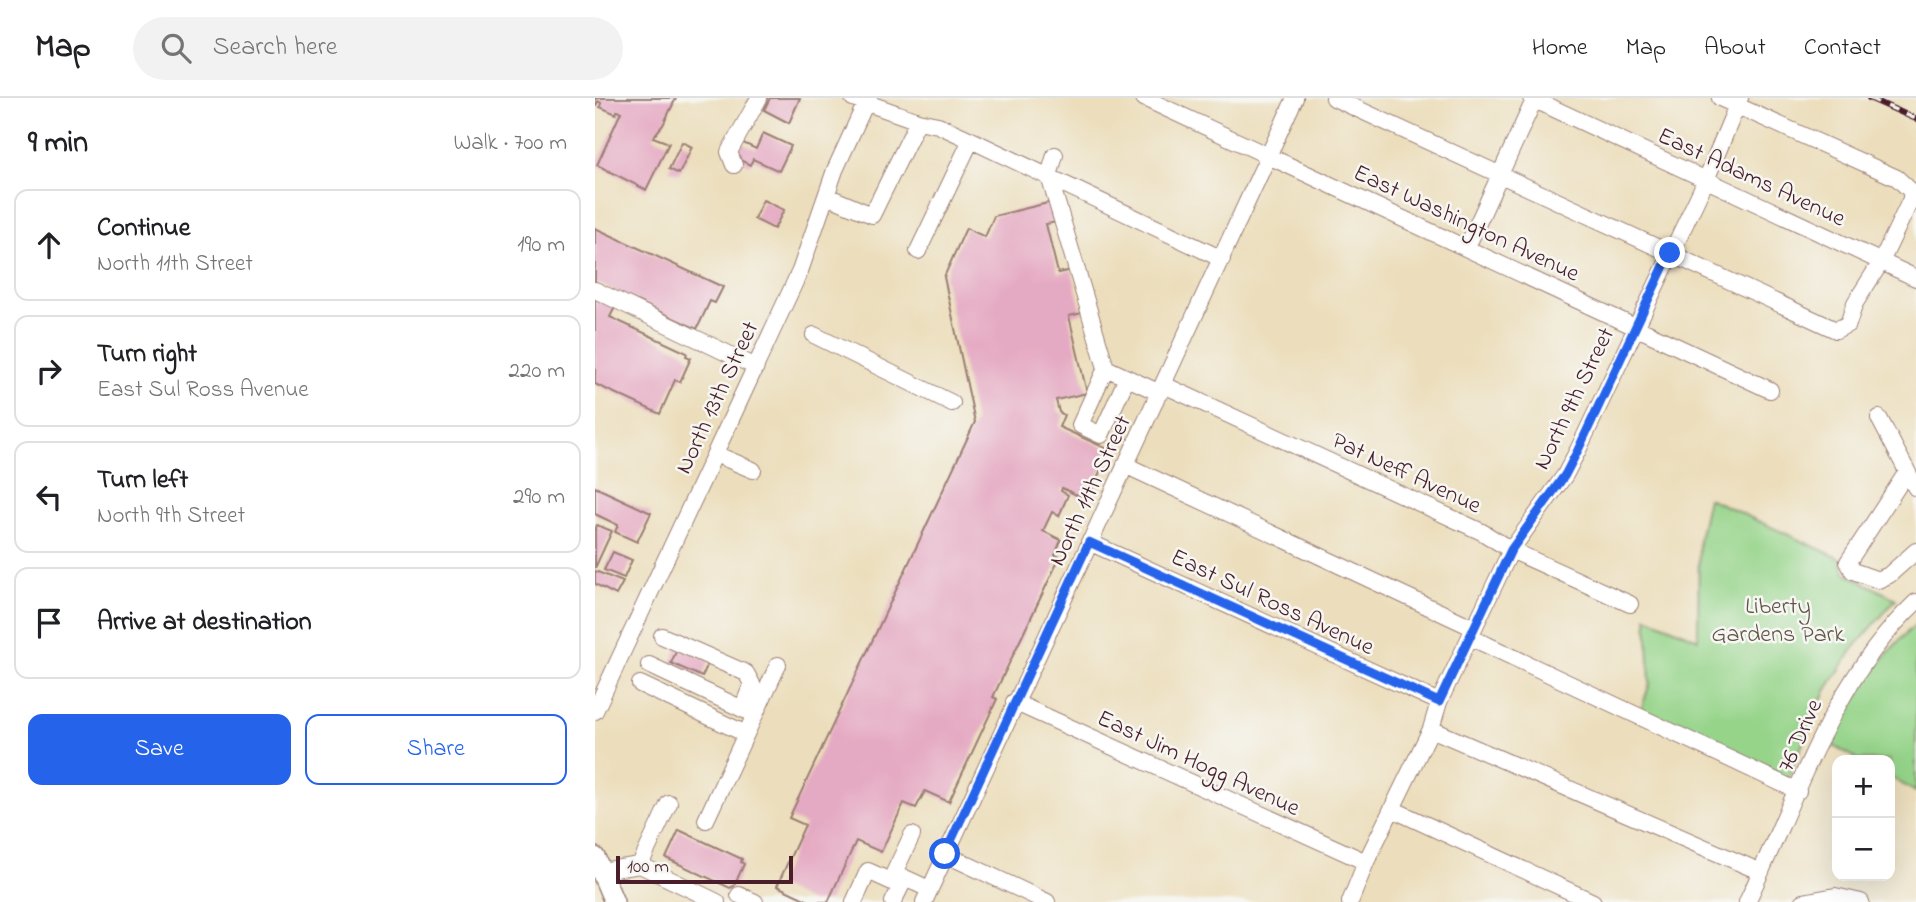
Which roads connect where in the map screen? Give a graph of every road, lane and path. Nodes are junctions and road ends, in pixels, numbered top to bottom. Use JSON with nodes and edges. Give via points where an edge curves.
{"nodes":[{"id":1,"x":759,"y":98,"type":"edge"},
{"id":2,"x":1144,"y":98,"type":"edge"},
{"id":3,"x":1295,"y":98,"type":"edge"},
{"id":4,"x":1334,"y":98,"type":"edge"},
{"id":5,"x":1534,"y":98,"type":"edge"},
{"id":6,"x":1720,"y":98,"type":"edge"},
{"id":7,"x":862,"y":99,"type":"edge"},
{"id":8,"x":1739,"y":102,"type":"edge"},
{"id":9,"x":918,"y":121,"type":"junction"},
{"id":10,"x":971,"y":140,"type":"junction"},
{"id":11,"x":1269,"y":154,"type":"junction"},
{"id":12,"x":1055,"y":155,"type":"dead end"},
{"id":13,"x":734,"y":165,"type":"dead end"},
{"id":14,"x":1049,"y":176,"type":"junction"},
{"id":15,"x":1500,"y":176,"type":"junction"},
{"id":16,"x":1706,"y":180,"type":"junction"},
{"id":17,"x":827,"y":196,"type":"junction"},
{"id":18,"x":1467,"y":247,"type":"junction"},
{"id":19,"x":918,"y":251,"type":"dead end"},
{"id":20,"x":1670,"y":253,"type":"junction"},
{"id":21,"x":1221,"y":259,"type":"junction"},
{"id":22,"x":1881,"y":262,"type":"junction"},
{"id":23,"x":1916,"y":278,"type":"edge"},
{"id":24,"x":595,"y":290,"type":"edge"},
{"id":25,"x":1634,"y":326,"type":"junction"},
{"id":26,"x":814,"y":335,"type":"dead end"},
{"id":27,"x":756,"y":367,"type":"junction"},
{"id":28,"x":1106,"y":369,"type":"junction"},
{"id":29,"x":1127,"y":378,"type":"junction"},
{"id":30,"x":1162,"y":389,"type":"junction"},
{"id":31,"x":1770,"y":390,"type":"dead end"},
{"id":32,"x":952,"y":403,"type":"dead end"},
{"id":33,"x":1879,"y":418,"type":"dead end"},
{"id":34,"x":715,"y":454,"type":"junction"},
{"id":35,"x":1125,"y":465,"type":"junction"},
{"id":36,"x":753,"y":470,"type":"dead end"},
{"id":37,"x":1907,"y":472,"type":"junction"},
{"id":38,"x":1916,"y":488,"type":"edge"},
{"id":39,"x":1089,"y":542,"type":"junction"},
{"id":40,"x":1511,"y":550,"type":"junction"},
{"id":41,"x":1916,"y":551,"type":"edge"},
{"id":42,"x":1916,"y":603,"type":"edge"},
{"id":43,"x":1630,"y":604,"type":"dead end"},
{"id":44,"x":1472,"y":633,"type":"junction"},
{"id":45,"x":663,"y":636,"type":"dead end"},
{"id":46,"x":649,"y":665,"type":"dead end"},
{"id":47,"x":778,"y":665,"type":"dead end"},
{"id":48,"x":640,"y":684,"type":"dead end"},
{"id":49,"x":1014,"y":702,"type":"junction"},
{"id":50,"x":1439,"y":702,"type":"junction"},
{"id":51,"x":595,"y":711,"type":"edge"},
{"id":52,"x":748,"y":712,"type":"junction"},
{"id":53,"x":1431,"y":729,"type":"junction"},
{"id":54,"x":746,"y":734,"type":"junction"},
{"id":55,"x":1798,"y":791,"type":"junction"},
{"id":56,"x":669,"y":803,"type":"dead end"},
{"id":57,"x":1392,"y":809,"type":"junction"},
{"id":58,"x":706,"y":820,"type":"dead end"},
{"id":59,"x":912,"y":835,"type":"dead end"},
{"id":60,"x":945,"y":854,"type":"junction"},
{"id":61,"x":1366,"y":863,"type":"junction"},
{"id":62,"x":598,"y":864,"type":"edge"},
{"id":63,"x":640,"y":865,"type":"junction"},
{"id":64,"x":1761,"y":872,"type":"junction"},
{"id":65,"x":903,"y":882,"type":"junction"},
{"id":66,"x":739,"y":895,"type":"dead end"},
{"id":67,"x":927,"y":895,"type":"edge"},
{"id":68,"x":1355,"y":901,"type":"edge"},
{"id":69,"x":614,"y":902,"type":"edge"},
{"id":70,"x":717,"y":902,"type":"edge"},
{"id":71,"x":755,"y":902,"type":"edge"},
{"id":72,"x":854,"y":902,"type":"edge"},
{"id":73,"x":893,"y":902,"type":"edge"},
{"id":74,"x":1047,"y":902,"type":"edge"},
{"id":75,"x":1593,"y":902,"type":"edge"},
{"id":76,"x":1747,"y":902,"type":"edge"},
{"id":77,"x":1803,"y":902,"type":"edge"},
{"id":78,"x":1861,"y":902,"type":"edge"}],
"edges":[{"from":1,"to":13,"type":"street","via":[[729,152]]},
{"from":2,"to":11,"type":"street","name":"East Washington Avenue"},
{"from":3,"to":11,"type":"street","name":"North 11th Street"},
{"from":4,"to":15,"type":"street"},
{"from":5,"to":15,"type":"street"},
{"from":5,"to":16,"type":"street","name":"East Adams Avenue"},
{"from":6,"to":8,"type":"street"},
{"from":7,"to":9,"type":"street"},
{"from":7,"to":17,"type":"street","name":"North 13th Street"},
{"from":8,"to":16,"type":"street","name":"North 9th Street"},
{"from":8,"to":22,"type":"street","via":[[1904,183],[1911,200]]},
{"from":9,"to":10,"type":"street"},
{"from":9,"to":17,"type":"street","via":[[872,215]]},
{"from":10,"to":14,"type":"street"},
{"from":10,"to":19,"type":"street"},
{"from":11,"to":18,"type":"street","name":"East Washington Avenue"},
{"from":11,"to":21,"type":"street","name":"North 11th Street"},
{"from":12,"to":14,"type":"street"},
{"from":14,"to":21,"type":"street"},
{"from":14,"to":28,"type":"street"},
{"from":15,"to":18,"type":"street"},
{"from":15,"to":20,"type":"street"},
{"from":16,"to":20,"type":"street","name":"North 9th Street"},
{"from":16,"to":22,"type":"street","name":"East Adams Avenue"},
{"from":17,"to":27,"type":"street","name":"North 13th Street","via":[[809,249]]},
{"from":18,"to":25,"type":"street","name":"East Washington Avenue"},
{"from":20,"to":22,"type":"street","via":[[1836,330],[1848,324],[1855,303]]},
{"from":20,"to":25,"type":"street","name":"North 9th Street"},
{"from":21,"to":30,"type":"street","name":"North 11th Street"},
{"from":22,"to":23,"type":"street","name":"East Adams Avenue"},
{"from":24,"to":27,"type":"street"},
{"from":25,"to":31,"type":"street","name":"East Washington Avenue"},
{"from":25,"to":40,"type":"street","name":"North 9th Street","via":[[1571,463]]},
{"from":26,"to":32,"type":"street"},
{"from":27,"to":34,"type":"street","name":"North 13th Street"},
{"from":28,"to":29,"type":"street","name":"Pat Neff Avenue"},
{"from":28,"to":29,"type":"street","via":[[1080,425],[1101,435]]},
{"from":29,"to":30,"type":"street","name":"Pat Neff Avenue"},
{"from":30,"to":35,"type":"street","name":"North 11th Street"},
{"from":30,"to":40,"type":"street","name":"Pat Neff Avenue","via":[[1482,532]]},
{"from":33,"to":37,"type":"street"},
{"from":34,"to":36,"type":"street"},
{"from":34,"to":51,"type":"street","name":"North 13th Street"},
{"from":35,"to":39,"type":"street","name":"North 11th Street"},
{"from":35,"to":44,"type":"street"},
{"from":37,"to":38,"type":"street"},
{"from":37,"to":41,"type":"street","via":[[1848,562],[1853,571],[1878,580]]},
{"from":39,"to":49,"type":"street","name":"North 11th Street"},
{"from":39,"to":50,"type":"street","name":"East Sul Ross Avenue"},
{"from":40,"to":43,"type":"street","name":"Pat Neff Avenue"},
{"from":40,"to":44,"type":"street","name":"North 9th Street"},
{"from":42,"to":55,"type":"street","name":"76 Drive","via":[[1877,644],[1845,690]]},
{"from":44,"to":50,"type":"street","name":"North 9th Street"},
{"from":44,"to":55,"type":"street"},
{"from":45,"to":52,"type":"street","via":[[746,673],[752,684]]},
{"from":46,"to":52,"type":"street"},
{"from":47,"to":52,"type":"street"},
{"from":48,"to":54,"type":"street"},
{"from":49,"to":60,"type":"street","name":"North 11th Street"},
{"from":49,"to":61,"type":"street","name":"East Jim Hogg Avenue"},
{"from":50,"to":53,"type":"street","name":"North 9th Street"},
{"from":52,"to":54,"type":"street"},
{"from":53,"to":57,"type":"street","name":"North 9th Street"},
{"from":53,"to":64,"type":"street"},
{"from":54,"to":58,"type":"street"},
{"from":55,"to":64,"type":"street","name":"76 Drive"},
{"from":56,"to":63,"type":"street"},
{"from":57,"to":61,"type":"street","name":"North 9th Street"},
{"from":57,"to":75,"type":"street"},
{"from":59,"to":65,"type":"street","via":[[894,873]]},
{"from":60,"to":67,"type":"street","name":"North 11th Street"},
{"from":60,"to":74,"type":"street"},
{"from":61,"to":68,"type":"street","name":"North 9th Street"},
{"from":62,"to":63,"type":"street"},
{"from":62,"to":69,"type":"main road"},
{"from":63,"to":70,"type":"street"},
{"from":64,"to":76,"type":"street","name":"76 Drive"},
{"from":65,"to":67,"type":"street"},
{"from":65,"to":72,"type":"street","via":[[868,871]]},
{"from":65,"to":73,"type":"street"},
{"from":66,"to":71,"type":"street"},
{"from":77,"to":78,"type":"street","via":[[1835,896]]}]}
